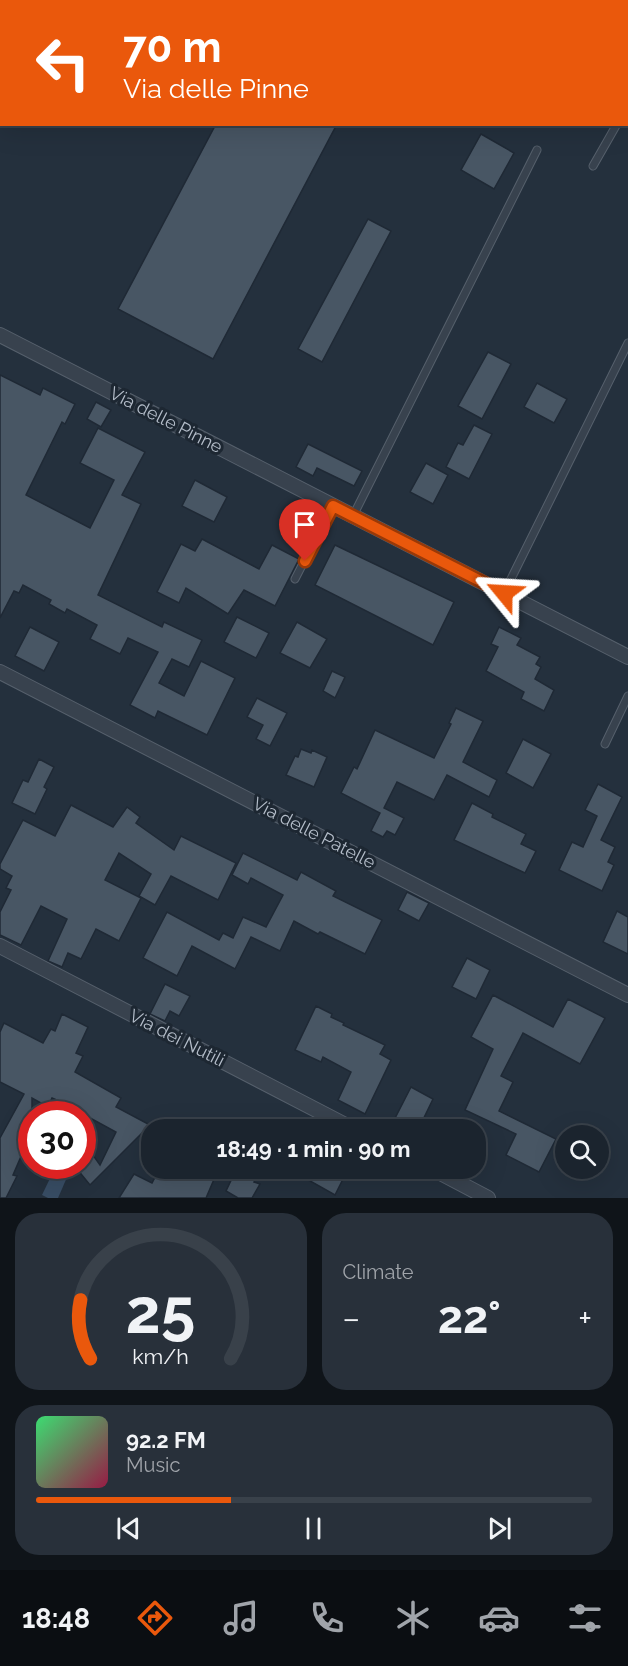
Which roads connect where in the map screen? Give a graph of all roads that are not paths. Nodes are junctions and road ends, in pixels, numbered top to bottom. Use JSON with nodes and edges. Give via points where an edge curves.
{"nodes":[{"id":1,"x":616,"y":126,"type":"edge"},
{"id":2,"x":537,"y":150,"type":"dead end"},
{"id":3,"x":593,"y":166,"type":"dead end"},
{"id":4,"x":0,"y":335,"type":"edge"},
{"id":5,"x":628,"y":343,"type":"edge"},
{"id":6,"x":333,"y":506,"type":"junction"},
{"id":7,"x":353,"y":516,"type":"junction"},
{"id":8,"x":296,"y":579,"type":"dead end"},
{"id":9,"x":504,"y":593,"type":"junction"},
{"id":10,"x":628,"y":657,"type":"edge"},
{"id":11,"x":0,"y":672,"type":"edge"},
{"id":12,"x":628,"y":696,"type":"edge"},
{"id":13,"x":605,"y":744,"type":"dead end"},
{"id":14,"x":0,"y":946,"type":"edge"},
{"id":15,"x":628,"y":995,"type":"edge"},
{"id":16,"x":334,"y":1119,"type":"edge"},
{"id":17,"x":452,"y":1179,"type":"edge"},
{"id":18,"x":488,"y":1198,"type":"edge"}],
"edges":[{"from":1,"to":3,"type":"lane"},
{"from":2,"to":7,"type":"lane"},
{"from":4,"to":6,"type":"street","name":"Via delle Pinne"},
{"from":5,"to":9,"type":"lane"},
{"from":6,"to":7,"type":"street","name":"Via delle Pinne"},
{"from":6,"to":8,"type":"lane"},
{"from":7,"to":9,"type":"street","name":"Via delle Pinne"},
{"from":9,"to":10,"type":"street","name":"Via delle Pinne"},
{"from":11,"to":15,"type":"street","name":"Via delle Patelle"},
{"from":12,"to":13,"type":"lane"},
{"from":14,"to":16,"type":"street","name":"Via dei Nutili"},
{"from":17,"to":18,"type":"street"}]}
